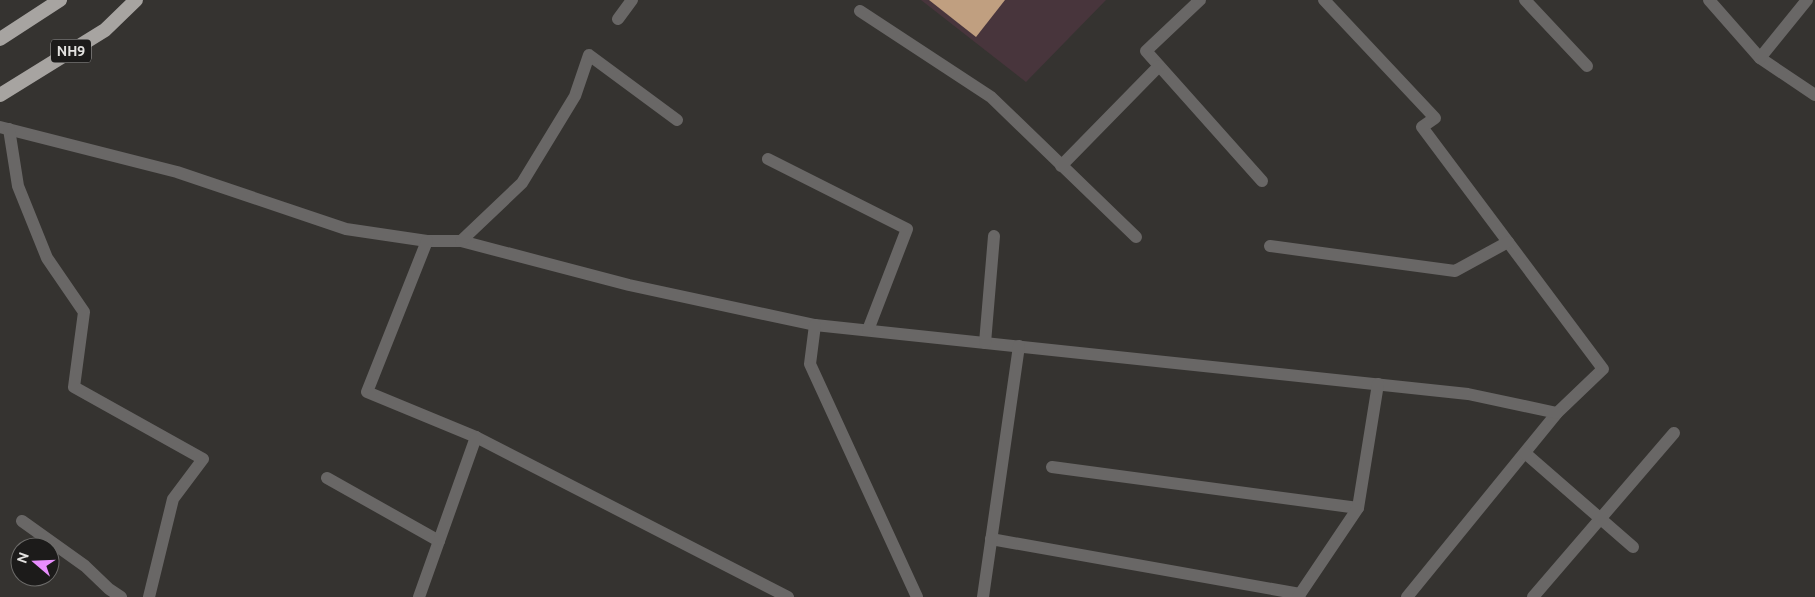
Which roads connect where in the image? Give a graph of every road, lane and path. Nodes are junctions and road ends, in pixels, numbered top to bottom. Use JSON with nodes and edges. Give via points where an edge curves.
{"nodes":[{"id":1,"x":60,"y":0,"type":"edge"},
{"id":2,"x":136,"y":0,"type":"edge"},
{"id":3,"x":632,"y":0,"type":"edge"},
{"id":4,"x":1200,"y":0,"type":"edge"},
{"id":5,"x":1324,"y":0,"type":"edge"},
{"id":6,"x":1525,"y":0,"type":"edge"},
{"id":7,"x":1709,"y":0,"type":"edge"},
{"id":8,"x":1807,"y":0,"type":"edge"},
{"id":9,"x":860,"y":11,"type":"dead end"},
{"id":10,"x":618,"y":19,"type":"dead end"},
{"id":11,"x":0,"y":39,"type":"edge"},
{"id":12,"x":1760,"y":58,"type":"junction"},
{"id":13,"x":1159,"y":66,"type":"junction"},
{"id":14,"x":1587,"y":66,"type":"dead end"},
{"id":15,"x":0,"y":95,"type":"edge"},
{"id":16,"x":1815,"y":95,"type":"edge"},
{"id":17,"x":677,"y":120,"type":"dead end"},
{"id":18,"x":3,"y":132,"type":"edge"},
{"id":19,"x":768,"y":159,"type":"dead end"},
{"id":20,"x":1061,"y":166,"type":"junction"},
{"id":21,"x":1262,"y":181,"type":"dead end"},
{"id":22,"x":994,"y":236,"type":"dead end"},
{"id":23,"x":1136,"y":237,"type":"dead end"},
{"id":24,"x":427,"y":241,"type":"junction"},
{"id":25,"x":461,"y":241,"type":"junction"},
{"id":26,"x":1508,"y":242,"type":"junction"},
{"id":27,"x":1270,"y":246,"type":"dead end"},
{"id":28,"x":815,"y":325,"type":"junction"},
{"id":29,"x":868,"y":330,"type":"junction"},
{"id":30,"x":985,"y":342,"type":"junction"},
{"id":31,"x":1019,"y":346,"type":"junction"},
{"id":32,"x":1378,"y":384,"type":"junction"},
{"id":33,"x":1557,"y":413,"type":"junction"},
{"id":34,"x":1674,"y":433,"type":"dead end"},
{"id":35,"x":476,"y":438,"type":"junction"},
{"id":36,"x":1525,"y":453,"type":"junction"},
{"id":37,"x":1052,"y":467,"type":"dead end"},
{"id":38,"x":327,"y":478,"type":"dead end"},
{"id":39,"x":1358,"y":508,"type":"junction"},
{"id":40,"x":1599,"y":518,"type":"junction"},
{"id":41,"x":22,"y":521,"type":"dead end"},
{"id":42,"x":991,"y":539,"type":"junction"},
{"id":43,"x":439,"y":541,"type":"junction"},
{"id":44,"x":1633,"y":547,"type":"dead end"},
{"id":45,"x":1299,"y":596,"type":"edge"},
{"id":46,"x":122,"y":597,"type":"edge"},
{"id":47,"x":149,"y":597,"type":"edge"},
{"id":48,"x":419,"y":597,"type":"edge"},
{"id":49,"x":788,"y":597,"type":"edge"},
{"id":50,"x":917,"y":597,"type":"edge"},
{"id":51,"x":983,"y":597,"type":"edge"},
{"id":52,"x":1407,"y":597,"type":"edge"},
{"id":53,"x":1533,"y":597,"type":"edge"}],
"edges":[{"from":1,"to":11,"type":"highway"},
{"from":2,"to":15,"type":"highway","number":"NH9","via":[[105,30]]},
{"from":3,"to":10,"type":"street"},
{"from":4,"to":13,"type":"street","via":[[1146,51]]},
{"from":5,"to":26,"type":"street","via":[[1435,118],[1422,126]]},
{"from":6,"to":14,"type":"street"},
{"from":7,"to":12,"type":"street"},
{"from":8,"to":12,"type":"street"},
{"from":9,"to":20,"type":"street","via":[[991,97]]},
{"from":12,"to":16,"type":"street"},
{"from":13,"to":20,"type":"street"},
{"from":13,"to":21,"type":"street"},
{"from":17,"to":25,"type":"street","via":[[589,54],[575,96],[522,184]]},
{"from":18,"to":24,"type":"street","via":[[177,172],[346,229]]},
{"from":18,"to":47,"type":"street","via":[[18,186],[47,258],[84,312],[74,388],[203,459],[173,499]]},
{"from":19,"to":29,"type":"street","via":[[907,229]]},
{"from":20,"to":23,"type":"street"},
{"from":22,"to":30,"type":"street"},
{"from":24,"to":25,"type":"street"},
{"from":24,"to":35,"type":"street","via":[[367,392]]},
{"from":25,"to":28,"type":"street","via":[[629,285]]},
{"from":26,"to":27,"type":"street","via":[[1455,271]]},
{"from":26,"to":33,"type":"street","via":[[1603,369]]},
{"from":28,"to":29,"type":"street"},
{"from":28,"to":50,"type":"street","via":[[810,364]]},
{"from":29,"to":30,"type":"street"},
{"from":30,"to":31,"type":"street"},
{"from":31,"to":32,"type":"street"},
{"from":31,"to":42,"type":"street"},
{"from":32,"to":33,"type":"street","via":[[1468,394]]},
{"from":32,"to":39,"type":"street"},
{"from":33,"to":36,"type":"street"},
{"from":34,"to":40,"type":"street"},
{"from":35,"to":43,"type":"street"},
{"from":35,"to":49,"type":"street"},
{"from":36,"to":40,"type":"street"},
{"from":36,"to":52,"type":"street"},
{"from":37,"to":39,"type":"street"},
{"from":38,"to":43,"type":"street"},
{"from":39,"to":45,"type":"street"},
{"from":40,"to":44,"type":"street"},
{"from":40,"to":53,"type":"street"},
{"from":41,"to":46,"type":"street"},
{"from":42,"to":45,"type":"street"},
{"from":42,"to":51,"type":"street"},
{"from":43,"to":48,"type":"street"}]}
